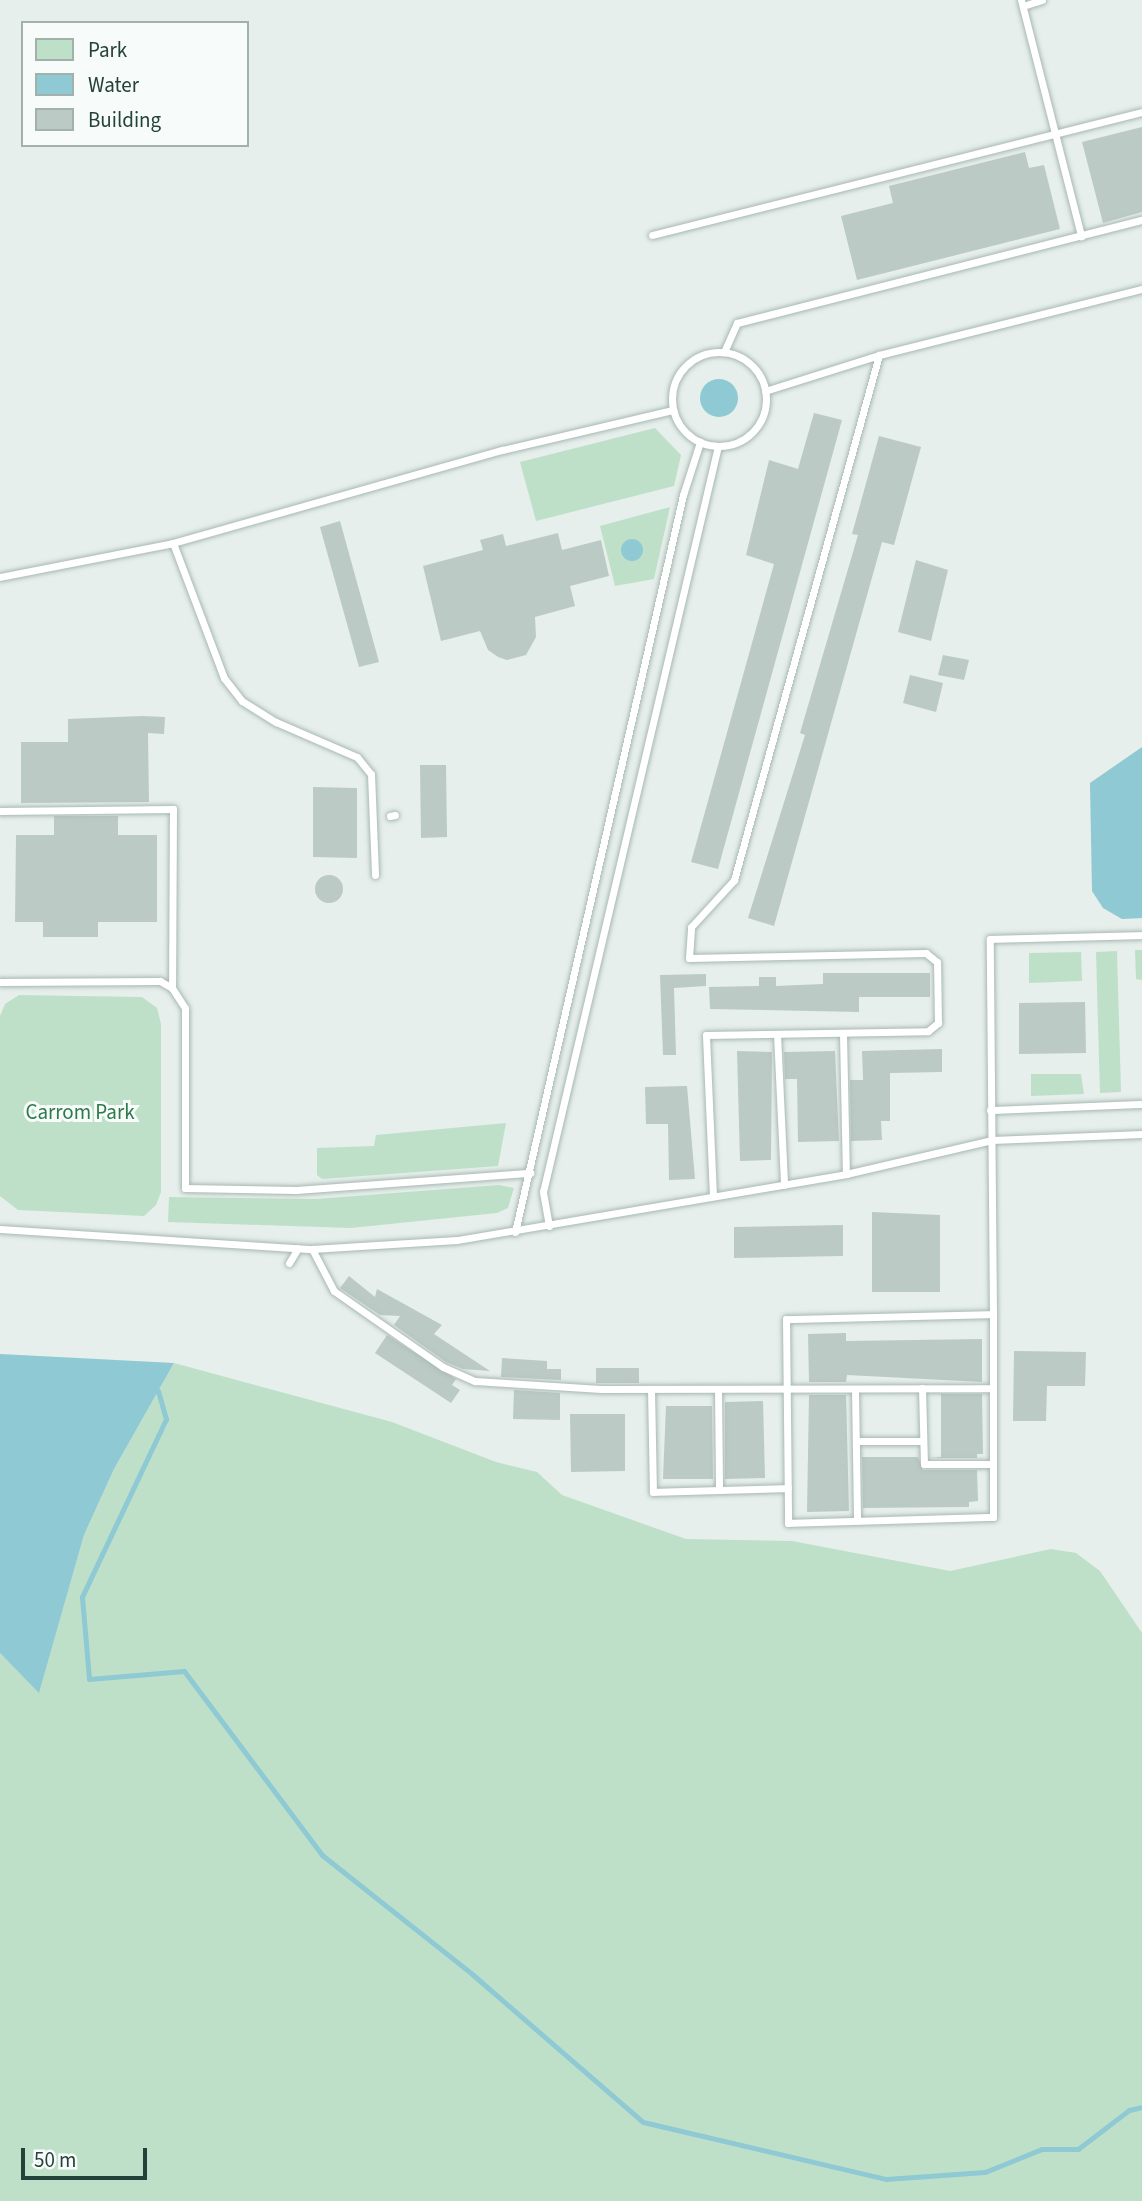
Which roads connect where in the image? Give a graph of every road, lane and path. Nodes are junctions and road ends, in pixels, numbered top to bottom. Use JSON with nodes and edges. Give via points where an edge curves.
{"nodes":[{"id":1,"x":1042,"y":0,"type":"edge"},
{"id":2,"x":1022,"y":3,"type":"edge"},
{"id":3,"x":1142,"y":111,"type":"edge"},
{"id":4,"x":1053,"y":131,"type":"junction"},
{"id":5,"x":1142,"y":220,"type":"edge"},
{"id":6,"x":652,"y":236,"type":"dead end"},
{"id":7,"x":1081,"y":236,"type":"junction"},
{"id":8,"x":1142,"y":289,"type":"edge"},
{"id":9,"x":724,"y":352,"type":"junction"},
{"id":10,"x":879,"y":355,"type":"junction"},
{"id":11,"x":765,"y":391,"type":"junction"},
{"id":12,"x":673,"y":410,"type":"junction"},
{"id":13,"x":700,"y":442,"type":"junction"},
{"id":14,"x":718,"y":446,"type":"junction"},
{"id":15,"x":173,"y":543,"type":"junction"},
{"id":16,"x":0,"y":577,"type":"edge"},
{"id":17,"x":0,"y":811,"type":"edge"},
{"id":18,"x":375,"y":876,"type":"dead end"},
{"id":19,"x":1142,"y":935,"type":"edge"},
{"id":20,"x":0,"y":982,"type":"edge"},
{"id":21,"x":172,"y":988,"type":"junction"},
{"id":22,"x":777,"y":1034,"type":"junction"},
{"id":23,"x":843,"y":1034,"type":"junction"},
{"id":24,"x":1142,"y":1104,"type":"edge"},
{"id":25,"x":990,"y":1110,"type":"junction"},
{"id":26,"x":1142,"y":1134,"type":"edge"},
{"id":27,"x":992,"y":1140,"type":"junction"},
{"id":28,"x":530,"y":1173,"type":"junction"},
{"id":29,"x":846,"y":1174,"type":"junction"},
{"id":30,"x":784,"y":1185,"type":"junction"},
{"id":31,"x":713,"y":1196,"type":"junction"},
{"id":32,"x":549,"y":1226,"type":"junction"},
{"id":33,"x":0,"y":1229,"type":"edge"},
{"id":34,"x":515,"y":1232,"type":"junction"},
{"id":35,"x":298,"y":1248,"type":"junction"},
{"id":36,"x":312,"y":1249,"type":"junction"},
{"id":37,"x":289,"y":1263,"type":"dead end"},
{"id":38,"x":993,"y":1314,"type":"junction"},
{"id":39,"x":855,"y":1388,"type":"junction"},
{"id":40,"x":922,"y":1388,"type":"junction"},
{"id":41,"x":993,"y":1388,"type":"junction"},
{"id":42,"x":651,"y":1389,"type":"junction"},
{"id":43,"x":718,"y":1389,"type":"junction"},
{"id":44,"x":785,"y":1389,"type":"junction"},
{"id":45,"x":856,"y":1441,"type":"junction"},
{"id":46,"x":923,"y":1441,"type":"junction"},
{"id":47,"x":993,"y":1464,"type":"junction"},
{"id":48,"x":788,"y":1488,"type":"junction"},
{"id":49,"x":719,"y":1490,"type":"junction"},
{"id":50,"x":857,"y":1520,"type":"junction"}],
"edges":[{"from":1,"to":2,"type":"lane"},
{"from":2,"to":4,"type":"lane"},
{"from":3,"to":4,"type":"lane"},
{"from":4,"to":6,"type":"lane"},
{"from":4,"to":7,"type":"lane"},
{"from":5,"to":7,"type":"lane"},
{"from":7,"to":9,"type":"lane","via":[[737,323]]},
{"from":8,"to":10,"type":"lane"},
{"from":9,"to":11,"type":"lane","via":[[751,365]]},
{"from":9,"to":12,"type":"lane","via":[[709,352],[684,367],[671,395]]},
{"from":10,"to":11,"type":"lane"},
{"from":10,"to":23,"type":"lane","via":[[734,880],[698,917],[688,944],[689,958],[926,953],[937,962],[938,1023],[928,1031]]},
{"from":11,"to":14,"type":"lane","via":[[756,427],[736,442]]},
{"from":12,"to":13,"type":"lane","via":[[682,429]]},
{"from":12,"to":15,"type":"lane","via":[[502,450]]},
{"from":13,"to":14,"type":"lane"},
{"from":13,"to":28,"type":"lane","via":[[683,495]]},
{"from":14,"to":32,"type":"lane","via":[[543,1192]]},
{"from":15,"to":16,"type":"lane"},
{"from":15,"to":18,"type":"lane","via":[[224,678],[242,701],[276,722],[358,757],[372,774]]},
{"from":17,"to":21,"type":"lane","via":[[173,809]]},
{"from":19,"to":25,"type":"lane","via":[[990,939]]},
{"from":20,"to":21,"type":"lane","via":[[160,981]]},
{"from":21,"to":28,"type":"lane","via":[[185,1008],[185,1188],[296,1190]]},
{"from":22,"to":23,"type":"lane"},
{"from":22,"to":30,"type":"lane"},
{"from":22,"to":31,"type":"lane","via":[[706,1035]]},
{"from":23,"to":29,"type":"lane"},
{"from":24,"to":25,"type":"lane"},
{"from":25,"to":27,"type":"lane"},
{"from":26,"to":27,"type":"lane"},
{"from":27,"to":29,"type":"lane"},
{"from":27,"to":38,"type":"lane"},
{"from":28,"to":34,"type":"lane"},
{"from":29,"to":30,"type":"lane"},
{"from":30,"to":31,"type":"lane"},
{"from":31,"to":32,"type":"lane"},
{"from":32,"to":34,"type":"lane"},
{"from":33,"to":35,"type":"lane"},
{"from":34,"to":36,"type":"lane"},
{"from":35,"to":36,"type":"lane"},
{"from":35,"to":37,"type":"lane"},
{"from":36,"to":42,"type":"lane","via":[[334,1291],[443,1367],[475,1381],[508,1387]]},
{"from":38,"to":41,"type":"lane"},
{"from":38,"to":44,"type":"lane","via":[[786,1319]]},
{"from":39,"to":40,"type":"lane"},
{"from":39,"to":44,"type":"lane"},
{"from":39,"to":45,"type":"lane"},
{"from":40,"to":41,"type":"lane"},
{"from":40,"to":46,"type":"lane"},
{"from":41,"to":47,"type":"lane"},
{"from":42,"to":43,"type":"lane"},
{"from":42,"to":49,"type":"lane","via":[[653,1492]]},
{"from":43,"to":44,"type":"lane"},
{"from":43,"to":49,"type":"lane"},
{"from":44,"to":48,"type":"lane"},
{"from":45,"to":46,"type":"lane"},
{"from":45,"to":50,"type":"lane"},
{"from":46,"to":47,"type":"lane","via":[[924,1464]]},
{"from":47,"to":50,"type":"lane","via":[[993,1517]]},
{"from":48,"to":49,"type":"lane"},
{"from":48,"to":50,"type":"lane","via":[[788,1524]]}]}
